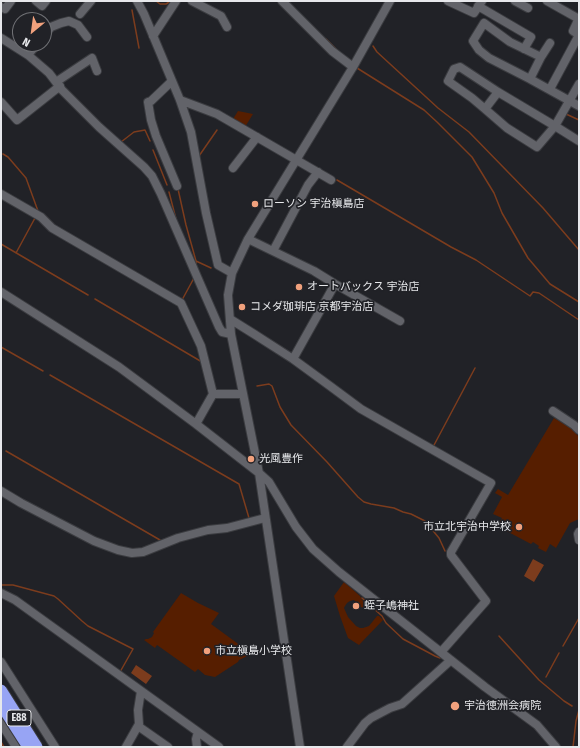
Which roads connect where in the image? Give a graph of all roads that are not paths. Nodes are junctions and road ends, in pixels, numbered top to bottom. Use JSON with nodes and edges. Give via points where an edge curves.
{"nodes":[{"id":1,"x":11,"y":1,"type":"edge"},
{"id":2,"x":36,"y":1,"type":"edge"},
{"id":3,"x":46,"y":1,"type":"edge"},
{"id":4,"x":91,"y":1,"type":"edge"},
{"id":5,"x":137,"y":1,"type":"edge"},
{"id":6,"x":176,"y":1,"type":"edge"},
{"id":7,"x":192,"y":1,"type":"edge"},
{"id":8,"x":282,"y":1,"type":"edge"},
{"id":9,"x":390,"y":1,"type":"edge"},
{"id":10,"x":449,"y":1,"type":"edge"},
{"id":11,"x":515,"y":1,"type":"edge"},
{"id":12,"x":547,"y":1,"type":"edge"},
{"id":13,"x":480,"y":4,"type":"edge"},
{"id":14,"x":1,"y":7,"type":"edge"},
{"id":15,"x":528,"y":8,"type":"dead end"},
{"id":16,"x":80,"y":14,"type":"dead end"},
{"id":17,"x":579,"y":19,"type":"edge"},
{"id":18,"x":227,"y":26,"type":"dead end"},
{"id":19,"x":52,"y":27,"type":"edge"},
{"id":20,"x":153,"y":36,"type":"junction"},
{"id":21,"x":87,"y":37,"type":"dead end"},
{"id":22,"x":1,"y":38,"type":"edge"},
{"id":23,"x":550,"y":43,"type":"dead end"},
{"id":24,"x":524,"y":49,"type":"junction"},
{"id":25,"x":30,"y":52,"type":"edge"},
{"id":26,"x":28,"y":55,"type":"junction"},
{"id":27,"x":541,"y":57,"type":"junction"},
{"id":28,"x":354,"y":67,"type":"junction"},
{"id":29,"x":96,"y":71,"type":"dead end"},
{"id":30,"x":530,"y":79,"type":"junction"},
{"id":31,"x":172,"y":81,"type":"junction"},
{"id":32,"x":58,"y":84,"type":"junction"},
{"id":33,"x":579,"y":84,"type":"edge"},
{"id":34,"x":550,"y":89,"type":"junction"},
{"id":35,"x":498,"y":92,"type":"junction"},
{"id":36,"x":180,"y":100,"type":"junction"},
{"id":37,"x":570,"y":101,"type":"junction"},
{"id":38,"x":1,"y":102,"type":"edge"},
{"id":39,"x":579,"y":106,"type":"edge"},
{"id":40,"x":486,"y":109,"type":"junction"},
{"id":41,"x":556,"y":126,"type":"junction"},
{"id":42,"x":257,"y":137,"type":"junction"},
{"id":43,"x":579,"y":141,"type":"edge"},
{"id":44,"x":296,"y":160,"type":"junction"},
{"id":45,"x":233,"y":168,"type":"dead end"},
{"id":46,"x":318,"y":172,"type":"junction"},
{"id":47,"x":331,"y":180,"type":"dead end"},
{"id":48,"x":177,"y":186,"type":"dead end"},
{"id":49,"x":1,"y":194,"type":"edge"},
{"id":50,"x":248,"y":239,"type":"junction"},
{"id":51,"x":273,"y":251,"type":"junction"},
{"id":52,"x":232,"y":273,"type":"junction"},
{"id":53,"x":335,"y":284,"type":"junction"},
{"id":54,"x":1,"y":292,"type":"edge"},
{"id":55,"x":230,"y":319,"type":"junction"},
{"id":56,"x":400,"y":321,"type":"dead end"},
{"id":57,"x":231,"y":334,"type":"junction"},
{"id":58,"x":293,"y":359,"type":"junction"},
{"id":59,"x":213,"y":394,"type":"junction"},
{"id":60,"x":244,"y":394,"type":"junction"},
{"id":61,"x":553,"y":411,"type":"dead end"},
{"id":62,"x":196,"y":424,"type":"junction"},
{"id":63,"x":579,"y":430,"type":"edge"},
{"id":64,"x":259,"y":473,"type":"junction"},
{"id":65,"x":1,"y":491,"type":"edge"},
{"id":66,"x":265,"y":518,"type":"junction"},
{"id":67,"x":579,"y":532,"type":"edge"},
{"id":68,"x":579,"y":540,"type":"edge"},
{"id":69,"x":1,"y":593,"type":"edge"},
{"id":70,"x":441,"y":652,"type":"junction"},
{"id":71,"x":451,"y":660,"type":"junction"},
{"id":72,"x":1,"y":662,"type":"edge"},
{"id":73,"x":1,"y":690,"type":"edge"},
{"id":74,"x":141,"y":691,"type":"junction"},
{"id":75,"x":1,"y":706,"type":"edge"},
{"id":76,"x":1,"y":723,"type":"edge"},
{"id":77,"x":138,"y":726,"type":"junction"},
{"id":78,"x":198,"y":732,"type":"junction"},
{"id":79,"x":16,"y":747,"type":"edge"},
{"id":80,"x":28,"y":747,"type":"edge"},
{"id":81,"x":37,"y":747,"type":"edge"},
{"id":82,"x":41,"y":747,"type":"edge"},
{"id":83,"x":55,"y":747,"type":"edge"},
{"id":84,"x":126,"y":747,"type":"edge"},
{"id":85,"x":168,"y":747,"type":"edge"},
{"id":86,"x":197,"y":747,"type":"edge"},
{"id":87,"x":219,"y":747,"type":"edge"},
{"id":88,"x":300,"y":747,"type":"edge"},
{"id":89,"x":347,"y":747,"type":"edge"},
{"id":90,"x":556,"y":747,"type":"edge"}],
"edges":[{"from":1,"to":14,"type":"street","via":[[5,9]]},
{"from":2,"to":3,"type":"street","via":[[42,6]]},
{"from":4,"to":16,"type":"street"},
{"from":5,"to":20,"type":"street"},
{"from":6,"to":20,"type":"street"},
{"from":7,"to":18,"type":"street","via":[[221,16]]},
{"from":8,"to":28,"type":"street","via":[[332,50]]},
{"from":9,"to":28,"type":"street"},
{"from":10,"to":13,"type":"street","via":[[474,13]]},
{"from":11,"to":15,"type":"street"},
{"from":12,"to":17,"type":"street"},
{"from":13,"to":24,"type":"street","via":[[531,37]]},
{"from":17,"to":34,"type":"street","via":[[573,31],[579,35]]},
{"from":19,"to":21,"type":"street","via":[[69,22],[78,25]]},
{"from":20,"to":31,"type":"street"},
{"from":22,"to":26,"type":"street"},
{"from":23,"to":27,"type":"street"},
{"from":24,"to":27,"type":"street"},
{"from":24,"to":30,"type":"street","via":[[484,23],[473,41],[489,58]]},
{"from":25,"to":26,"type":"street"},
{"from":26,"to":32,"type":"street"},
{"from":27,"to":30,"type":"street"},
{"from":28,"to":44,"type":"street"},
{"from":29,"to":32,"type":"street","via":[[92,58]]},
{"from":30,"to":34,"type":"street"},
{"from":31,"to":36,"type":"street"},
{"from":31,"to":48,"type":"street","via":[[148,102],[156,136]]},
{"from":32,"to":38,"type":"street","via":[[17,120]]},
{"from":32,"to":57,"type":"street","via":[[99,127],[152,176],[219,327],[222,332]]},
{"from":33,"to":37,"type":"street"},
{"from":34,"to":37,"type":"street"},
{"from":35,"to":40,"type":"street"},
{"from":35,"to":40,"type":"street","via":[[460,67],[454,69],[448,81]]},
{"from":35,"to":41,"type":"street"},
{"from":36,"to":42,"type":"street","via":[[217,114]]},
{"from":36,"to":52,"type":"street","via":[[191,132],[218,266]]},
{"from":37,"to":39,"type":"street"},
{"from":37,"to":41,"type":"street"},
{"from":40,"to":41,"type":"street","via":[[507,128],[537,147]]},
{"from":41,"to":43,"type":"street"},
{"from":42,"to":44,"type":"street"},
{"from":42,"to":45,"type":"street"},
{"from":44,"to":46,"type":"street"},
{"from":44,"to":50,"type":"street"},
{"from":46,"to":47,"type":"street"},
{"from":46,"to":51,"type":"street","via":[[308,184]]},
{"from":49,"to":59,"type":"street","via":[[40,217],[52,228],[181,303],[201,346]]},
{"from":50,"to":51,"type":"street"},
{"from":50,"to":52,"type":"street"},
{"from":51,"to":53,"type":"street"},
{"from":52,"to":55,"type":"street","via":[[228,295]]},
{"from":53,"to":56,"type":"street"},
{"from":53,"to":58,"type":"street"},
{"from":54,"to":62,"type":"street","via":[[119,367]]},
{"from":55,"to":57,"type":"street"},
{"from":55,"to":58,"type":"street"},
{"from":57,"to":60,"type":"street"},
{"from":58,"to":70,"type":"street","via":[[362,409],[491,483],[451,552],[486,601]]},
{"from":59,"to":60,"type":"street"},
{"from":59,"to":62,"type":"street"},
{"from":60,"to":64,"type":"street"},
{"from":61,"to":63,"type":"street"},
{"from":62,"to":64,"type":"street"},
{"from":64,"to":66,"type":"street"},
{"from":64,"to":70,"type":"street","via":[[269,482],[296,527],[313,549]]},
{"from":65,"to":66,"type":"street","via":[[94,541],[132,553],[143,552],[185,536]]},
{"from":66,"to":88,"type":"street"},
{"from":67,"to":68,"type":"street"},
{"from":69,"to":74,"type":"street","via":[[15,600]]},
{"from":70,"to":71,"type":"street"},
{"from":71,"to":89,"type":"street","via":[[402,704],[365,723]]},
{"from":71,"to":90,"type":"street","via":[[537,725]]},
{"from":72,"to":83,"type":"street"},
{"from":73,"to":81,"type":"highway","number":"E88","bridge":true},
{"from":74,"to":77,"type":"street"},
{"from":74,"to":78,"type":"street"},
{"from":75,"to":80,"type":"highway","number":"E88","bridge":true},
{"from":75,"to":82,"type":"street"},
{"from":76,"to":79,"type":"street"},
{"from":77,"to":84,"type":"street"},
{"from":77,"to":85,"type":"street"},
{"from":78,"to":86,"type":"street"},
{"from":78,"to":87,"type":"street"}]}
